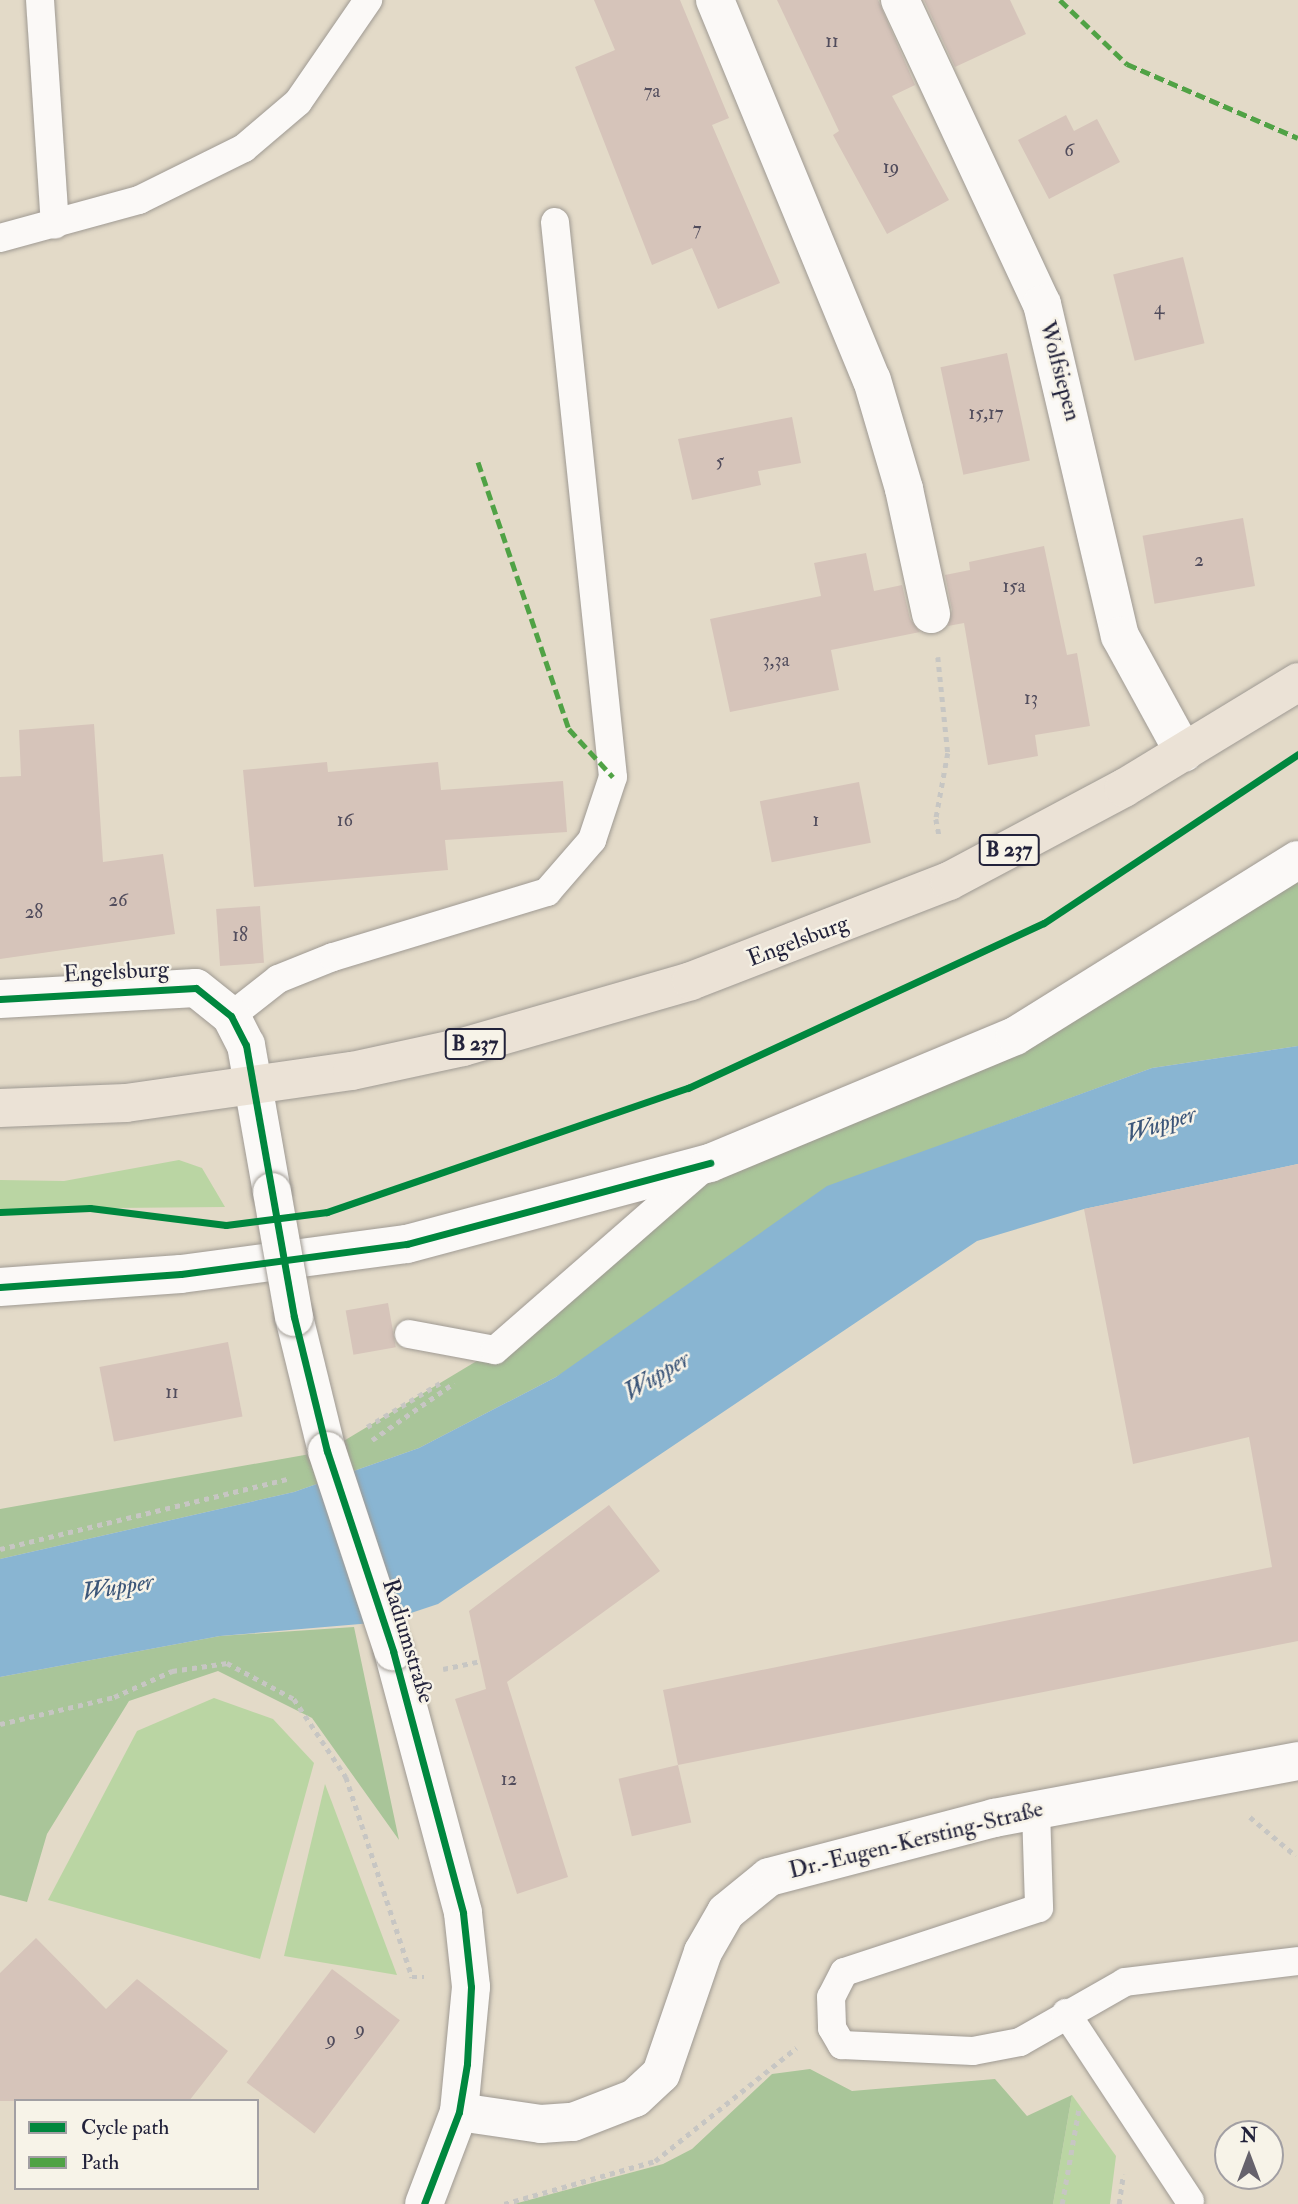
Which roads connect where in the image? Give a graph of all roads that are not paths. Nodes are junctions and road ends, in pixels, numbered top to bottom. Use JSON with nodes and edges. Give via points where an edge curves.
{"nodes":[{"id":1,"x":40,"y":0,"type":"edge"},
{"id":2,"x":368,"y":0,"type":"edge"},
{"id":3,"x":715,"y":0,"type":"edge"},
{"id":4,"x":900,"y":0,"type":"edge"},
{"id":5,"x":555,"y":222,"type":"dead end"},
{"id":6,"x":55,"y":224,"type":"junction"},
{"id":7,"x":0,"y":238,"type":"edge"},
{"id":8,"x":930,"y":614,"type":"road end"},
{"id":9,"x":1298,"y":682,"type":"edge"},
{"id":10,"x":1184,"y":753,"type":"junction"},
{"id":11,"x":1298,"y":860,"type":"edge"},
{"id":12,"x":0,"y":999,"type":"edge"},
{"id":13,"x":231,"y":1016,"type":"junction"},
{"id":14,"x":255,"y":1088,"type":"junction"},
{"id":15,"x":0,"y":1108,"type":"edge"},
{"id":16,"x":710,"y":1163,"type":"junction"},
{"id":17,"x":0,"y":1287,"type":"edge"},
{"id":18,"x":409,"y":1334,"type":"dead end"},
{"id":19,"x":1298,"y":1761,"type":"edge"},
{"id":20,"x":1036,"y":1810,"type":"junction"},
{"id":21,"x":1298,"y":1961,"type":"edge"},
{"id":22,"x":1066,"y":2013,"type":"junction"},
{"id":23,"x":459,"y":2112,"type":"junction"},
{"id":24,"x":1190,"y":2201,"type":"dead end"},
{"id":25,"x":424,"y":2204,"type":"edge"}],
"edges":[{"from":1,"to":6,"type":"lane"},
{"from":2,"to":6,"type":"lane","via":[[298,102],[244,148],[139,200]]},
{"from":3,"to":8,"type":"street","via":[[872,380],[904,489]]},
{"from":4,"to":10,"type":"street","name":"Wolfsiepen","via":[[1042,304],[1075,424],[1120,636]]},
{"from":5,"to":13,"type":"lane","via":[[612,777],[592,840],[547,892],[278,979]]},
{"from":6,"to":7,"type":"lane"},
{"from":9,"to":10,"type":"main road","name":"Engelsburg","number":"B 237"},
{"from":10,"to":14,"type":"main road","name":"Engelsburg","number":"B 237","via":[[949,881],[691,981],[463,1047]]},
{"from":11,"to":16,"type":"street","via":[[1014,1036]]},
{"from":12,"to":13,"type":"street","name":"Engelsburg","via":[[196,988]]},
{"from":13,"to":14,"type":"street","name":"Engelsburg","via":[[246,1045]]},
{"from":14,"to":15,"type":"main road","name":"Engelsburg","number":"B 237"},
{"from":14,"to":23,"type":"street","name":"Radiumstraße","bridge":true,"via":[[294,1317],[327,1451],[393,1651],[463,1913],[470,1977]]},
{"from":16,"to":17,"type":"street","via":[[407,1244],[181,1274]]},
{"from":16,"to":18,"type":"lane","via":[[495,1350]]},
{"from":19,"to":20,"type":"street","name":"Dr.-Eugen-Kersting-Straße"},
{"from":20,"to":22,"type":"lane","via":[[1039,1908],[844,1972],[831,1997],[832,2028],[842,2045],[972,2051],[1020,2042]]},
{"from":20,"to":23,"type":"street","name":"Dr.-Eugen-Kersting-Straße","via":[[817,1860],[750,1889],[726,1912],[703,1952],[661,2074],[635,2098],[602,2115],[541,2124]]},
{"from":21,"to":22,"type":"lane","via":[[1125,1982]]},
{"from":22,"to":24,"type":"lane"},
{"from":23,"to":25,"type":"street","name":"Radiumstraße"}]}
